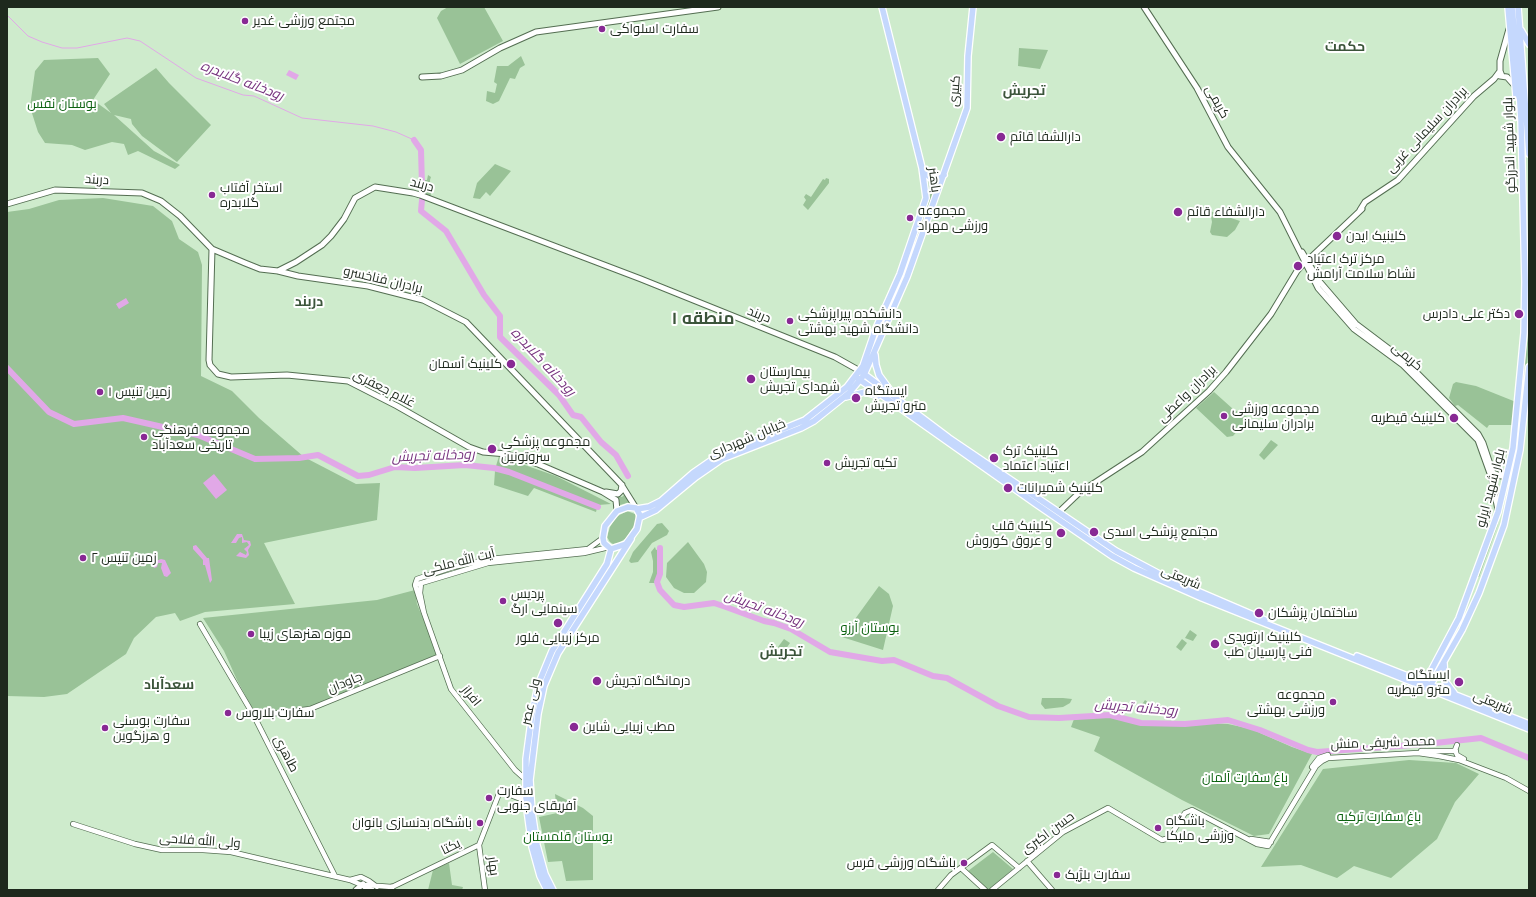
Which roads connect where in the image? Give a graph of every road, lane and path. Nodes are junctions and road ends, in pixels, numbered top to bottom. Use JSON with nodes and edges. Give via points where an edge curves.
{"nodes":[{"id":1,"x":718,"y":7,"type":"edge"},
{"id":2,"x":882,"y":7,"type":"edge"},
{"id":3,"x":973,"y":7,"type":"edge"},
{"id":4,"x":1144,"y":7,"type":"edge"},
{"id":5,"x":1508,"y":7,"type":"edge"},
{"id":6,"x":1512,"y":7,"type":"edge"},
{"id":7,"x":1518,"y":7,"type":"edge"},
{"id":8,"x":1520,"y":27,"type":"junction"},
{"id":9,"x":1509,"y":29,"type":"junction"},
{"id":10,"x":1529,"y":44,"type":"edge"},
{"id":11,"x":1529,"y":56,"type":"edge"},
{"id":12,"x":1521,"y":57,"type":"junction"},
{"id":13,"x":1529,"y":62,"type":"edge"},
{"id":14,"x":1501,"y":73,"type":"junction"},
{"id":15,"x":422,"y":77,"type":"dead end"},
{"id":16,"x":1529,"y":78,"type":"edge"},
{"id":17,"x":1515,"y":86,"type":"junction"},
{"id":18,"x":1524,"y":88,"type":"junction"},
{"id":19,"x":1521,"y":120,"type":"junction"},
{"id":20,"x":1529,"y":154,"type":"edge"},
{"id":21,"x":922,"y":168,"type":"junction"},
{"id":22,"x":944,"y":175,"type":"junction"},
{"id":23,"x":7,"y":204,"type":"edge"},
{"id":24,"x":1526,"y":216,"type":"edge"},
{"id":25,"x":1529,"y":224,"type":"edge"},
{"id":26,"x":1287,"y":226,"type":"junction"},
{"id":27,"x":1524,"y":229,"type":"junction"},
{"id":28,"x":212,"y":250,"type":"junction"},
{"id":29,"x":1301,"y":250,"type":"junction"},
{"id":30,"x":1315,"y":253,"type":"junction"},
{"id":31,"x":296,"y":262,"type":"junction"},
{"id":32,"x":1306,"y":262,"type":"junction"},
{"id":33,"x":278,"y":271,"type":"junction"},
{"id":34,"x":296,"y":276,"type":"junction"},
{"id":35,"x":1525,"y":282,"type":"junction"},
{"id":36,"x":1529,"y":288,"type":"edge"},
{"id":37,"x":1529,"y":314,"type":"edge"},
{"id":38,"x":1524,"y":333,"type":"junction"},
{"id":39,"x":876,"y":349,"type":"junction"},
{"id":40,"x":1404,"y":363,"type":"junction"},
{"id":41,"x":1529,"y":367,"type":"edge"},
{"id":42,"x":862,"y":373,"type":"junction"},
{"id":43,"x":858,"y":379,"type":"junction"},
{"id":44,"x":884,"y":388,"type":"junction"},
{"id":45,"x":879,"y":394,"type":"junction"},
{"id":46,"x":893,"y":395,"type":"junction"},
{"id":47,"x":842,"y":399,"type":"junction"},
{"id":48,"x":886,"y":399,"type":"junction"},
{"id":49,"x":1510,"y":465,"type":"junction"},
{"id":50,"x":621,"y":484,"type":"junction"},
{"id":51,"x":603,"y":492,"type":"junction"},
{"id":52,"x":636,"y":508,"type":"junction"},
{"id":53,"x":617,"y":511,"type":"junction"},
{"id":54,"x":1498,"y":512,"type":"junction"},
{"id":55,"x":1058,"y":513,"type":"junction"},
{"id":56,"x":641,"y":516,"type":"junction"},
{"id":57,"x":603,"y":538,"type":"junction"},
{"id":58,"x":631,"y":539,"type":"junction"},
{"id":59,"x":610,"y":548,"type":"junction"},
{"id":60,"x":1476,"y":574,"type":"junction"},
{"id":61,"x":1485,"y":577,"type":"junction"},
{"id":62,"x":1164,"y":580,"type":"junction"},
{"id":63,"x":421,"y":583,"type":"junction"},
{"id":64,"x":415,"y":585,"type":"junction"},
{"id":65,"x":424,"y":613,"type":"junction"},
{"id":66,"x":200,"y":624,"type":"dead end"},
{"id":67,"x":440,"y":656,"type":"junction"},
{"id":68,"x":1444,"y":661,"type":"junction"},
{"id":69,"x":1424,"y":684,"type":"junction"},
{"id":70,"x":1430,"y":687,"type":"junction"},
{"id":71,"x":1456,"y":695,"type":"junction"},
{"id":72,"x":254,"y":716,"type":"junction"},
{"id":73,"x":1529,"y":724,"type":"edge"},
{"id":74,"x":1529,"y":729,"type":"edge"},
{"id":75,"x":1456,"y":744,"type":"dead end"},
{"id":76,"x":1454,"y":752,"type":"junction"},
{"id":77,"x":1459,"y":758,"type":"junction"},
{"id":78,"x":525,"y":779,"type":"junction"},
{"id":79,"x":1528,"y":789,"type":"edge"},
{"id":80,"x":526,"y":801,"type":"junction"},
{"id":81,"x":73,"y":824,"type":"dead end"},
{"id":82,"x":1268,"y":844,"type":"junction"},
{"id":83,"x":479,"y":846,"type":"junction"},
{"id":84,"x":1027,"y":861,"type":"junction"},
{"id":85,"x":961,"y":868,"type":"junction"},
{"id":86,"x":1018,"y":868,"type":"junction"},
{"id":87,"x":335,"y":876,"type":"junction"},
{"id":88,"x":352,"y":879,"type":"junction"},
{"id":89,"x":364,"y":886,"type":"edge"},
{"id":90,"x":374,"y":889,"type":"edge"},
{"id":91,"x":392,"y":889,"type":"edge"},
{"id":92,"x":356,"y":890,"type":"edge"},
{"id":93,"x":485,"y":890,"type":"edge"},
{"id":94,"x":547,"y":890,"type":"edge"},
{"id":95,"x":552,"y":890,"type":"edge"},
{"id":96,"x":938,"y":890,"type":"edge"},
{"id":97,"x":985,"y":890,"type":"edge"},
{"id":98,"x":992,"y":890,"type":"edge"},
{"id":99,"x":1052,"y":890,"type":"edge"}],
"edges":[{"from":1,"to":15,"type":"main road","via":[[536,32],[500,48],[462,70],[442,76]]},
{"from":2,"to":21,"type":"main road","name":"باهنر"},
{"from":3,"to":22,"type":"main road","name":"کبیری","via":[[968,56],[967,106]]},
{"from":4,"to":26,"type":"main road","name":"کریمی","via":[[1198,88],[1228,147],[1280,212]]},
{"from":5,"to":9,"type":"main road"},
{"from":6,"to":12,"type":"main road","name":"بلوار شهید اندرزگو"},
{"from":7,"to":8,"type":"main road","name":"بلوار شهید اندرزگو"},
{"from":8,"to":10,"type":"main road"},
{"from":8,"to":12,"type":"main road","name":"بلوار شهید اندرزگو"},
{"from":9,"to":14,"type":"main road","via":[[1502,52]]},
{"from":9,"to":17,"type":"main road"},
{"from":11,"to":12,"type":"main road"},
{"from":12,"to":13,"type":"main road"},
{"from":12,"to":18,"type":"main road","name":"بلوار شهید اندرزگو"},
{"from":12,"to":19,"type":"main road","name":"بلوار شهید اندرزگو"},
{"from":14,"to":17,"type":"main road"},
{"from":14,"to":30,"type":"main road","name":"برادران سلیمانی غربی","via":[[1474,96],[1398,180],[1360,210]]},
{"from":16,"to":18,"type":"main road"},
{"from":17,"to":19,"type":"main road"},
{"from":18,"to":20,"type":"main road","name":"بلوار شهید اندرزگو"},
{"from":19,"to":24,"type":"main road","name":"بلوار شهید اندرزگو"},
{"from":21,"to":22,"type":"main road","via":[[926,176],[932,180],[938,180]]},
{"from":21,"to":42,"type":"main road","name":"باهنر","via":[[926,192],[924,207],[900,274],[876,328]]},
{"from":22,"to":39,"type":"main road","name":"باهنر","via":[[907,277]]},
{"from":23,"to":28,"type":"main road","name":"دربند","via":[[55,190],[142,193],[161,201],[180,216]]},
{"from":24,"to":27,"type":"main road","name":"بلوار شهید اندرزگو"},
{"from":25,"to":27,"type":"main road"},
{"from":26,"to":29,"type":"main road","name":"کریمی"},
{"from":26,"to":32,"type":"main road","name":"کریمی"},
{"from":27,"to":35,"type":"main road","name":"بلوار شهید اندرزگو"},
{"from":28,"to":33,"type":"main road","name":"دربند","via":[[260,269]]},
{"from":28,"to":51,"type":"main road","name":"غلام جعفری","via":[[209,360],[218,374],[231,377],[288,375],[348,381],[468,447],[513,456]]},
{"from":29,"to":30,"type":"main road"},
{"from":29,"to":32,"type":"main road","name":"کریمی"},
{"from":30,"to":32,"type":"main road","name":"برادران سلیمانی غربی"},
{"from":31,"to":33,"type":"main road","name":"دربند"},
{"from":31,"to":34,"type":"main road"},
{"from":31,"to":42,"type":"main road","name":"دربند","via":[[331,236],[342,223],[354,198],[375,187],[420,194],[808,347],[849,364]]},
{"from":32,"to":40,"type":"main road","name":"کریمی","via":[[1318,288],[1354,329]]},
{"from":32,"to":55,"type":"main road","name":"برادران واعظی","via":[[1297,271],[1271,314],[1209,391],[1142,452],[1079,493]]},
{"from":33,"to":34,"type":"main road","name":"برادران فناخسرو"},
{"from":34,"to":50,"type":"main road","name":"برادران فناخسرو","via":[[368,286],[418,298],[466,322]]},
{"from":35,"to":36,"type":"main road"},
{"from":35,"to":38,"type":"main road","name":"بلوار شهید ایرلو"},
{"from":37,"to":38,"type":"main road"},
{"from":38,"to":49,"type":"main road","name":"بلوار شهید ایرلو"},
{"from":39,"to":42,"type":"main road","name":"باهنر"},
{"from":39,"to":46,"type":"main road","via":[[878,372]]},
{"from":40,"to":49,"type":"main road","name":"کریمی","via":[[1481,437],[1493,473],[1498,476],[1504,475]]},
{"from":40,"to":54,"type":"main road","name":"کریمی","via":[[1478,440],[1492,479]]},
{"from":41,"to":61,"type":"main road","name":"بلوار شهید ایرلو","via":[[1516,474],[1504,525]]},
{"from":42,"to":43,"type":"main road"},
{"from":42,"to":44,"type":"main road","name":"شریعتی"},
{"from":43,"to":45,"type":"main road","name":"شریعتی"},
{"from":43,"to":47,"type":"main road","name":"خیابان شهرداری","via":[[851,391]]},
{"from":43,"to":52,"type":"main road","name":"خیابان شهرداری","via":[[805,420],[719,455],[693,473],[661,501],[649,507]]},
{"from":44,"to":45,"type":"main road","via":[[878,388]]},
{"from":44,"to":46,"type":"main road","name":"شریعتی"},
{"from":45,"to":48,"type":"main road","name":"شریعتی"},
{"from":46,"to":55,"type":"main road","name":"شریعتی","via":[[949,438]]},
{"from":47,"to":48,"type":"main road","via":[[865,392]]},
{"from":47,"to":56,"type":"main road","name":"خیابان شهرداری","via":[[801,428],[714,464],[656,510]]},
{"from":48,"to":62,"type":"main road","name":"شریعتی","via":[[1112,556]]},
{"from":49,"to":54,"type":"main road","name":"بلوار شهید ایرلو"},
{"from":50,"to":51,"type":"main road","via":[[621,491],[618,494]]},
{"from":50,"to":52,"type":"main road","name":"برادران فناخسرو"},
{"from":51,"to":53,"type":"main road","name":"غلام جعفری","via":[[616,500]]},
{"from":52,"to":53,"type":"main road","via":[[628,506]]},
{"from":52,"to":56,"type":"main road"},
{"from":53,"to":57,"type":"main road","via":[[605,526]]},
{"from":54,"to":60,"type":"main road","name":"بلوار شهید ایرلو"},
{"from":55,"to":62,"type":"main road","name":"شریعتی"},
{"from":56,"to":58,"type":"main road"},
{"from":57,"to":59,"type":"main road"},
{"from":57,"to":64,"type":"street","name":"آیت الله ملکی","via":[[588,549],[490,558],[453,567],[417,579]]},
{"from":58,"to":59,"type":"main road","via":[[621,547]]},
{"from":58,"to":95,"type":"main road","name":"ولی عصر","via":[[558,653],[544,686],[530,780],[537,845]]},
{"from":59,"to":63,"type":"street","name":"آیت الله ملکی","via":[[584,554],[488,563]]},
{"from":59,"to":78,"type":"main road","name":"ولی عصر","via":[[608,564],[561,634],[544,670],[532,714]]},
{"from":60,"to":61,"type":"main road","via":[[1480,582]]},
{"from":60,"to":69,"type":"main road","name":"بلوار شهید ایرلو","via":[[1460,618]]},
{"from":61,"to":68,"type":"main road","name":"بلوار شهید ایرلو","via":[[1462,630]]},
{"from":62,"to":69,"type":"main road","name":"شریعتی"},
{"from":63,"to":64,"type":"street","name":"آیت الله ملکی"},
{"from":63,"to":65,"type":"street","name":"افراز"},
{"from":64,"to":65,"type":"street","name":"افراز"},
{"from":65,"to":67,"type":"street","name":"افراز"},
{"from":66,"to":72,"type":"street","name":"طاهری"},
{"from":67,"to":72,"type":"street","name":"جاودان","via":[[310,709]]},
{"from":67,"to":78,"type":"street","name":"افراز","via":[[451,689],[515,770]]},
{"from":68,"to":70,"type":"main road","name":"بلوار شهید ایرلو"},
{"from":68,"to":71,"type":"main road","via":[[1445,682]]},
{"from":69,"to":70,"type":"main road","name":"شریعتی"},
{"from":70,"to":71,"type":"main road","name":"شریعتی"},
{"from":70,"to":74,"type":"main road","name":"شریعتی"},
{"from":71,"to":73,"type":"main road","name":"شریعتی"},
{"from":72,"to":87,"type":"street","name":"طاهری"},
{"from":75,"to":76,"type":"street"},
{"from":76,"to":77,"type":"street"},
{"from":76,"to":82,"type":"street","name":"محمد شریفی منش","via":[[1373,752],[1319,758]]},
{"from":77,"to":79,"type":"street","name":"محمد شریفی منش"},
{"from":77,"to":82,"type":"street","name":"محمد شریفی منش","via":[[1418,753],[1325,759],[1316,766]]},
{"from":78,"to":80,"type":"main road","name":"ولی عصر"},
{"from":80,"to":83,"type":"street","name":"یکتا","via":[[500,791]]},
{"from":80,"to":94,"type":"main road","name":"ولی عصر","via":[[532,847]]},
{"from":81,"to":87,"type":"street","name":"ولی‌ الله فلاحی","via":[[162,850],[232,852]]},
{"from":82,"to":84,"type":"street","name":"حسن اکبری","via":[[1257,844],[1252,839],[1192,810],[1185,814],[1169,838],[1162,840],[1108,808],[1068,828]]},
{"from":83,"to":91,"type":"street","name":"یکتا"},
{"from":83,"to":93,"type":"street","name":"بهار"},
{"from":84,"to":86,"type":"street","name":"حسن اکبری"},
{"from":84,"to":99,"type":"street"},
{"from":85,"to":86,"type":"street","name":"حسن اکبری","via":[[992,845]]},
{"from":85,"to":96,"type":"street"},
{"from":85,"to":97,"type":"street"},
{"from":86,"to":98,"type":"street"},
{"from":87,"to":88,"type":"street","name":"ولی‌ الله فلاحی"},
{"from":88,"to":89,"type":"street"},
{"from":88,"to":90,"type":"street","via":[[361,878],[369,881]]},
{"from":89,"to":90,"type":"main road"},
{"from":89,"to":92,"type":"main road"},
{"from":90,"to":91,"type":"street","name":"یکتا"}]}
